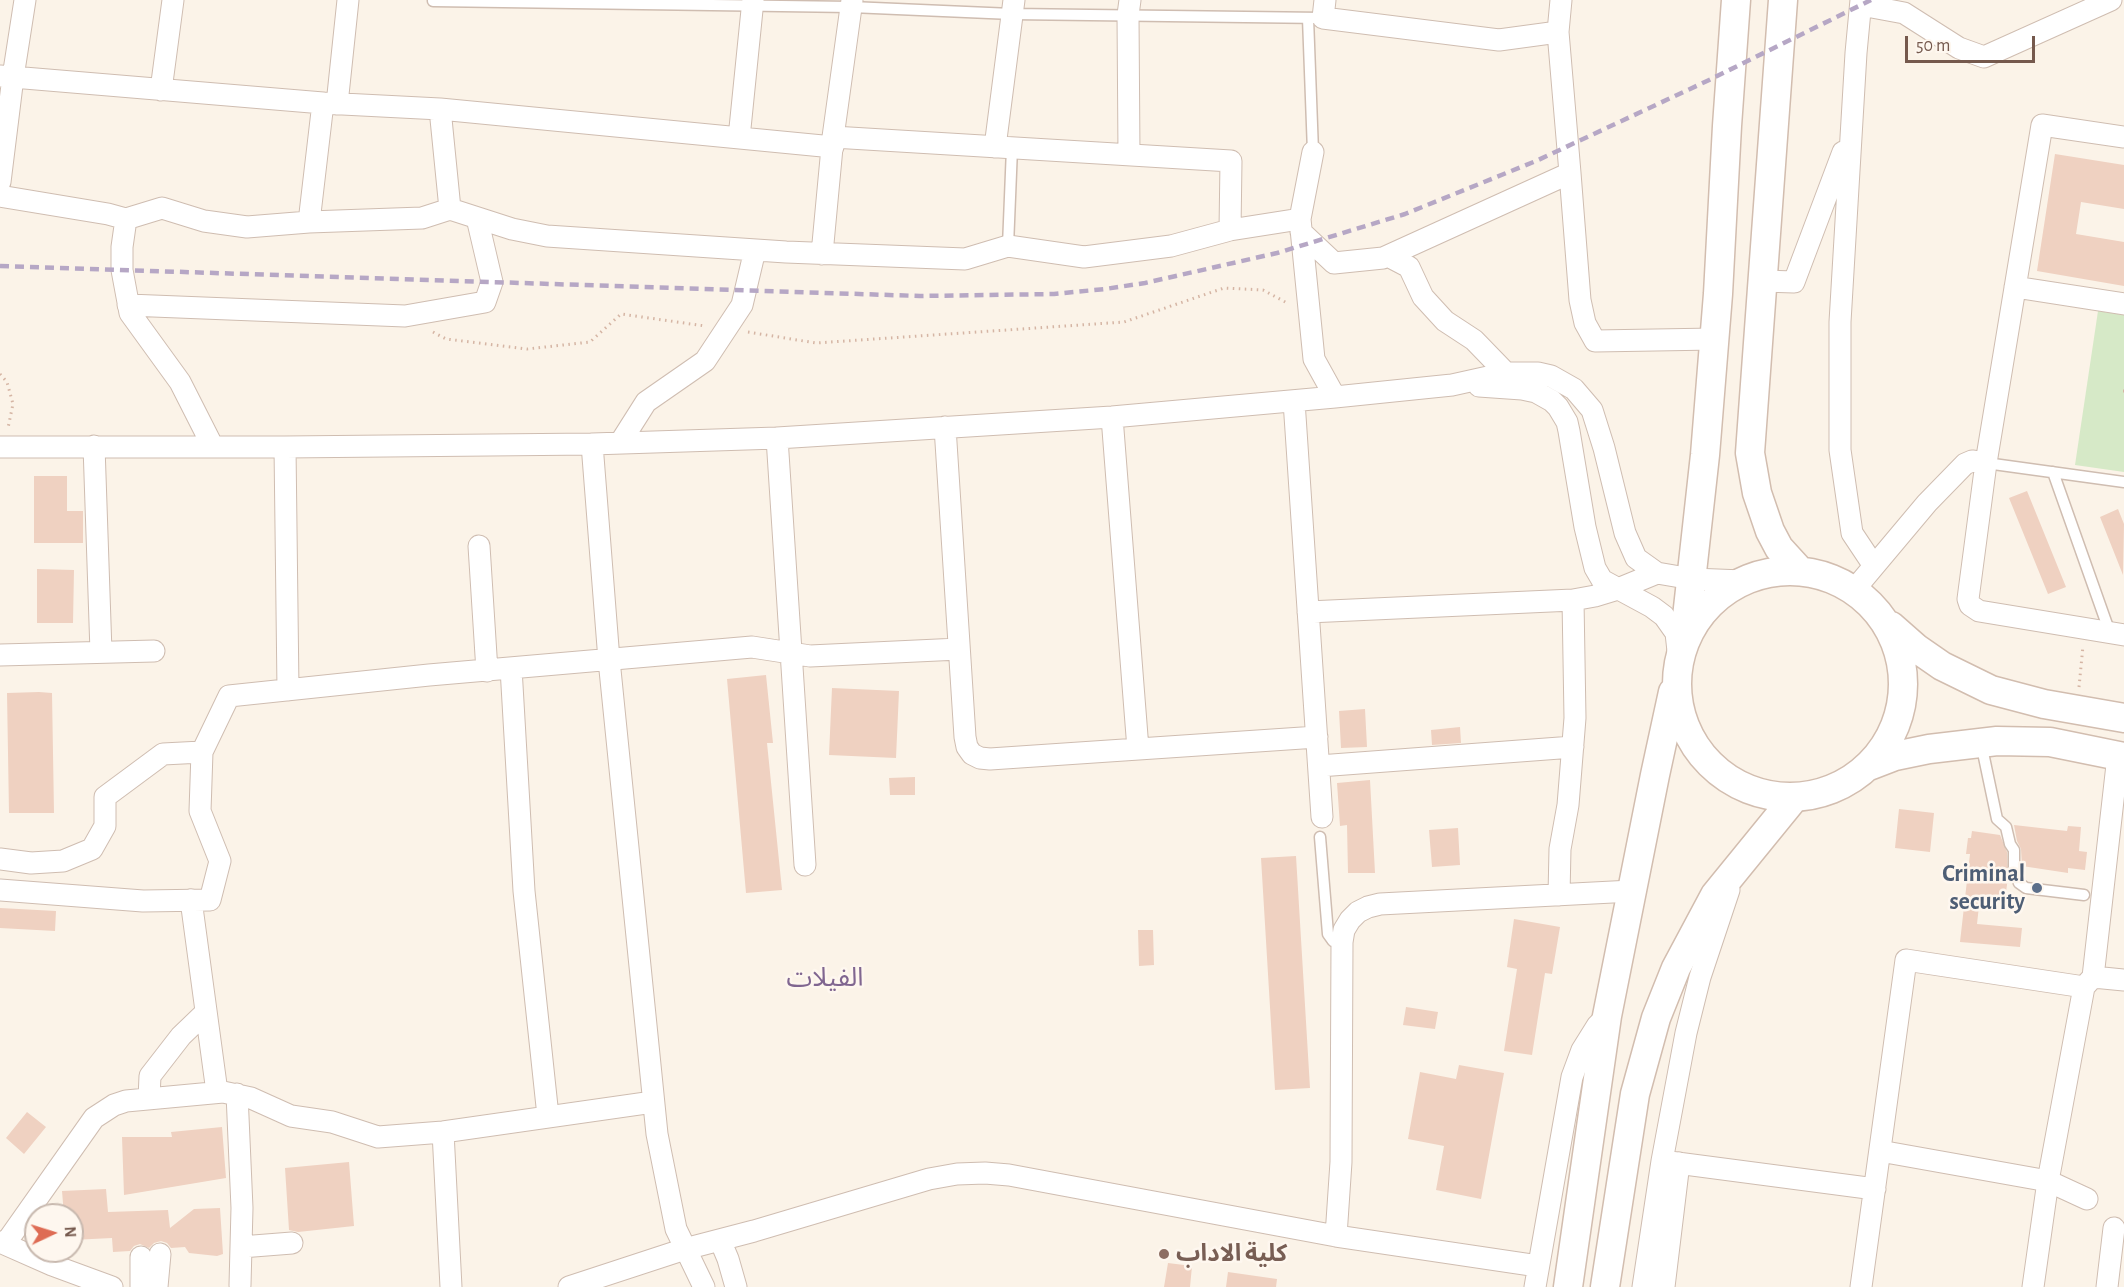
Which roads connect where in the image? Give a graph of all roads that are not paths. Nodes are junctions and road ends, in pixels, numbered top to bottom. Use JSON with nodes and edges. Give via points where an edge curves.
{"nodes":[{"id":1,"x":25,"y":0,"type":"edge"},
{"id":2,"x":173,"y":0,"type":"edge"},
{"id":3,"x":348,"y":0,"type":"edge"},
{"id":4,"x":1561,"y":0,"type":"edge"},
{"id":5,"x":1736,"y":0,"type":"edge"},
{"id":6,"x":1783,"y":0,"type":"edge"},
{"id":7,"x":2111,"y":0,"type":"edge"},
{"id":8,"x":433,"y":1,"type":"edge"},
{"id":9,"x":1861,"y":2,"type":"edge"},
{"id":10,"x":753,"y":3,"type":"edge"},
{"id":11,"x":851,"y":3,"type":"edge"},
{"id":12,"x":1013,"y":7,"type":"edge"},
{"id":13,"x":1129,"y":8,"type":"edge"},
{"id":14,"x":1319,"y":12,"type":"edge"},
{"id":15,"x":1558,"y":32,"type":"junction"},
{"id":16,"x":6,"y":76,"type":"edge"},
{"id":17,"x":161,"y":90,"type":"junction"},
{"id":18,"x":330,"y":104,"type":"junction"},
{"id":19,"x":440,"y":109,"type":"junction"},
{"id":20,"x":1851,"y":131,"type":"junction"},
{"id":21,"x":2124,"y":137,"type":"edge"},
{"id":22,"x":739,"y":138,"type":"junction"},
{"id":23,"x":833,"y":142,"type":"junction"},
{"id":24,"x":1003,"y":147,"type":"junction"},
{"id":25,"x":1314,"y":152,"type":"joint"},
{"id":26,"x":1129,"y":155,"type":"junction"},
{"id":27,"x":1570,"y":173,"type":"junction"},
{"id":28,"x":0,"y":182,"type":"edge"},
{"id":29,"x":0,"y":196,"type":"edge"},
{"id":30,"x":450,"y":209,"type":"junction"},
{"id":31,"x":477,"y":218,"type":"junction"},
{"id":32,"x":126,"y":219,"type":"junction"},
{"id":33,"x":309,"y":222,"type":"junction"},
{"id":34,"x":1300,"y":226,"type":"junction"},
{"id":35,"x":1230,"y":230,"type":"junction"},
{"id":36,"x":1008,"y":246,"type":"junction"},
{"id":37,"x":755,"y":250,"type":"junction"},
{"id":38,"x":822,"y":254,"type":"junction"},
{"id":39,"x":1388,"y":256,"type":"junction"},
{"id":40,"x":1763,"y":281,"type":"junction"},
{"id":41,"x":2015,"y":286,"type":"junction"},
{"id":42,"x":2124,"y":304,"type":"edge"},
{"id":43,"x":128,"y":305,"type":"junction"},
{"id":44,"x":1715,"y":339,"type":"junction"},
{"id":45,"x":1506,"y":373,"type":"junction"},
{"id":46,"x":1452,"y":385,"type":"junction"},
{"id":47,"x":1335,"y":397,"type":"junction"},
{"id":48,"x":1294,"y":401,"type":"junction"},
{"id":49,"x":1112,"y":417,"type":"junction"},
{"id":50,"x":945,"y":427,"type":"junction"},
{"id":51,"x":777,"y":438,"type":"junction"},
{"id":52,"x":620,"y":443,"type":"junction"},
{"id":53,"x":592,"y":444,"type":"junction"},
{"id":54,"x":94,"y":446,"type":"junction"},
{"id":55,"x":2,"y":447,"type":"edge"},
{"id":56,"x":213,"y":447,"type":"junction"},
{"id":57,"x":285,"y":447,"type":"junction"},
{"id":58,"x":1986,"y":463,"type":"junction"},
{"id":59,"x":2053,"y":472,"type":"junction"},
{"id":60,"x":2124,"y":482,"type":"edge"},
{"id":61,"x":478,"y":546,"type":"dead end"},
{"id":62,"x":1874,"y":566,"type":"junction"},
{"id":63,"x":1800,"y":571,"type":"junction"},
{"id":64,"x":1658,"y":573,"type":"junction"},
{"id":65,"x":1692,"y":579,"type":"junction"},
{"id":66,"x":1743,"y":580,"type":"junction"},
{"id":67,"x":1617,"y":589,"type":"junction"},
{"id":68,"x":1854,"y":590,"type":"junction"},
{"id":69,"x":1573,"y":600,"type":"junction"},
{"id":70,"x":1308,"y":612,"type":"junction"},
{"id":71,"x":1884,"y":621,"type":"junction"},
{"id":72,"x":2117,"y":634,"type":"edge"},
{"id":73,"x":959,"y":649,"type":"junction"},
{"id":74,"x":154,"y":651,"type":"dead end"},
{"id":75,"x":100,"y":652,"type":"junction"},
{"id":76,"x":791,"y":653,"type":"junction"},
{"id":77,"x":0,"y":655,"type":"edge"},
{"id":78,"x":609,"y":660,"type":"junction"},
{"id":79,"x":1680,"y":660,"type":"junction"},
{"id":80,"x":511,"y":668,"type":"junction"},
{"id":81,"x":487,"y":670,"type":"junction"},
{"id":82,"x":288,"y":690,"type":"junction"},
{"id":83,"x":2124,"y":718,"type":"edge"},
{"id":84,"x":1317,"y":737,"type":"junction"},
{"id":85,"x":1981,"y":742,"type":"junction"},
{"id":86,"x":1573,"y":747,"type":"junction"},
{"id":87,"x":1138,"y":749,"type":"junction"},
{"id":88,"x":202,"y":752,"type":"junction"},
{"id":89,"x":2121,"y":757,"type":"edge"},
{"id":90,"x":1318,"y":766,"type":"junction"},
{"id":91,"x":1869,"y":766,"type":"junction"},
{"id":92,"x":1794,"y":798,"type":"junction"},
{"id":93,"x":1321,"y":827,"type":"joint"},
{"id":94,"x":0,"y":859,"type":"edge"},
{"id":95,"x":805,"y":865,"type":"dead end"},
{"id":96,"x":1737,"y":867,"type":"junction"},
{"id":97,"x":0,"y":890,"type":"edge"},
{"id":98,"x":1632,"y":891,"type":"junction"},
{"id":99,"x":1559,"y":895,"type":"junction"},
{"id":100,"x":2084,"y":895,"type":"dead end"},
{"id":101,"x":191,"y":900,"type":"junction"},
{"id":102,"x":1342,"y":942,"type":"junction"},
{"id":103,"x":2124,"y":980,"type":"edge"},
{"id":104,"x":2088,"y":982,"type":"junction"},
{"id":105,"x":206,"y":1012,"type":"junction"},
{"id":106,"x":1607,"y":1016,"type":"junction"},
{"id":107,"x":227,"y":1093,"type":"junction"},
{"id":108,"x":149,"y":1098,"type":"junction"},
{"id":109,"x":653,"y":1102,"type":"junction"},
{"id":110,"x":548,"y":1116,"type":"junction"},
{"id":111,"x":442,"y":1132,"type":"junction"},
{"id":112,"x":1880,"y":1151,"type":"junction"},
{"id":113,"x":1670,"y":1162,"type":"junction"},
{"id":114,"x":2048,"y":1181,"type":"junction"},
{"id":115,"x":1875,"y":1189,"type":"junction"},
{"id":116,"x":2087,"y":1200,"type":"dead end"},
{"id":117,"x":2114,"y":1228,"type":"dead end"},
{"id":118,"x":1336,"y":1236,"type":"junction"},
{"id":119,"x":720,"y":1240,"type":"junction"},
{"id":120,"x":2,"y":1243,"type":"edge"},
{"id":121,"x":292,"y":1243,"type":"dead end"},
{"id":122,"x":241,"y":1248,"type":"junction"},
{"id":123,"x":684,"y":1249,"type":"junction"},
{"id":124,"x":1537,"y":1277,"type":"edge"},
{"id":125,"x":240,"y":1285,"type":"dead end"},
{"id":126,"x":112,"y":1287,"type":"edge"},
{"id":127,"x":141,"y":1287,"type":"edge"},
{"id":128,"x":157,"y":1287,"type":"edge"},
{"id":129,"x":451,"y":1287,"type":"edge"},
{"id":130,"x":570,"y":1287,"type":"edge"},
{"id":131,"x":704,"y":1287,"type":"edge"},
{"id":132,"x":736,"y":1287,"type":"edge"},
{"id":133,"x":1568,"y":1287,"type":"edge"},
{"id":134,"x":1605,"y":1287,"type":"edge"},
{"id":135,"x":1643,"y":1287,"type":"edge"},
{"id":136,"x":1664,"y":1287,"type":"edge"},
{"id":137,"x":1862,"y":1287,"type":"edge"},
{"id":138,"x":2033,"y":1287,"type":"edge"},
{"id":139,"x":2107,"y":1287,"type":"edge"}],
"edges":[{"from":1,"to":16,"type":"street"},
{"from":2,"to":17,"type":"street"},
{"from":3,"to":18,"type":"street"},
{"from":4,"to":15,"type":"street"},
{"from":5,"to":44,"type":"main road"},
{"from":6,"to":40,"type":"main road"},
{"from":7,"to":9,"type":"street","via":[[1984,57],[1959,48],[1905,13]]},
{"from":8,"to":10,"type":"lane"},
{"from":9,"to":20,"type":"street"},
{"from":10,"to":11,"type":"lane"},
{"from":10,"to":22,"type":"street"},
{"from":11,"to":12,"type":"lane"},
{"from":11,"to":23,"type":"street"},
{"from":12,"to":13,"type":"lane"},
{"from":12,"to":24,"type":"street"},
{"from":13,"to":14,"type":"lane"},
{"from":13,"to":26,"type":"street"},
{"from":14,"to":15,"type":"street","via":[[1499,40]]},
{"from":14,"to":25,"type":"lane"},
{"from":15,"to":27,"type":"street"},
{"from":16,"to":17,"type":"street"},
{"from":16,"to":28,"type":"street"},
{"from":17,"to":18,"type":"street"},
{"from":18,"to":19,"type":"street"},
{"from":18,"to":33,"type":"street"},
{"from":19,"to":22,"type":"street"},
{"from":19,"to":30,"type":"street"},
{"from":20,"to":40,"type":"street","via":[[1794,282]]},
{"from":20,"to":62,"type":"street","via":[[1840,322],[1840,450],[1852,533]]},
{"from":21,"to":41,"type":"street","via":[[2042,125]]},
{"from":22,"to":23,"type":"street"},
{"from":23,"to":24,"type":"street"},
{"from":23,"to":38,"type":"street"},
{"from":24,"to":26,"type":"street"},
{"from":24,"to":36,"type":"lane"},
{"from":25,"to":34,"type":"street"},
{"from":26,"to":35,"type":"street","via":[[1231,161]]},
{"from":27,"to":39,"type":"street"},
{"from":27,"to":44,"type":"street","via":[[1581,300],[1585,323],[1595,341]]},
{"from":29,"to":32,"type":"street"},
{"from":30,"to":31,"type":"street"},
{"from":30,"to":33,"type":"street","via":[[422,219]]},
{"from":31,"to":37,"type":"street","via":[[547,236]]},
{"from":31,"to":43,"type":"street","via":[[492,282],[485,302],[405,316]]},
{"from":32,"to":33,"type":"street","via":[[162,208],[204,221],[247,227]]},
{"from":32,"to":43,"type":"street","via":[[122,270]]},
{"from":34,"to":35,"type":"street"},
{"from":34,"to":39,"type":"street","via":[[1334,263]]},
{"from":34,"to":47,"type":"street","via":[[1314,359]]},
{"from":35,"to":36,"type":"street","via":[[1171,246],[1084,256]]},
{"from":36,"to":38,"type":"street","via":[[964,259]]},
{"from":37,"to":38,"type":"street"},
{"from":37,"to":52,"type":"street","via":[[742,305],[705,361],[646,402]]},
{"from":39,"to":45,"type":"street","via":[[1409,267],[1423,297],[1444,321],[1474,339]]},
{"from":40,"to":63,"type":"main road","via":[[1750,453],[1752,473],[1762,512],[1779,548]]},
{"from":41,"to":42,"type":"street"},
{"from":41,"to":58,"type":"street"},
{"from":43,"to":56,"type":"street","via":[[130,314],[180,382]]},
{"from":44,"to":65,"type":"main road"},
{"from":45,"to":46,"type":"street"},
{"from":45,"to":64,"type":"street","via":[[1551,376],[1584,399],[1599,431],[1630,546],[1636,558]]},
{"from":46,"to":47,"type":"street"},
{"from":46,"to":67,"type":"street","via":[[1522,389],[1544,396],[1558,407],[1567,422],[1595,568],[1602,580]]},
{"from":47,"to":48,"type":"street"},
{"from":48,"to":49,"type":"street"},
{"from":48,"to":70,"type":"street"},
{"from":49,"to":50,"type":"street"},
{"from":49,"to":87,"type":"street"},
{"from":50,"to":51,"type":"street"},
{"from":50,"to":73,"type":"street"},
{"from":51,"to":52,"type":"street"},
{"from":51,"to":76,"type":"street"},
{"from":52,"to":53,"type":"street"},
{"from":53,"to":57,"type":"street"},
{"from":53,"to":78,"type":"street"},
{"from":54,"to":55,"type":"street"},
{"from":54,"to":56,"type":"street"},
{"from":54,"to":75,"type":"street"},
{"from":56,"to":57,"type":"street"},
{"from":57,"to":82,"type":"street"},
{"from":58,"to":59,"type":"lane"},
{"from":58,"to":62,"type":"street","via":[[1965,464]]},
{"from":58,"to":72,"type":"street","via":[[1968,591],[1970,605],[1979,611]]},
{"from":59,"to":60,"type":"lane"},
{"from":59,"to":72,"type":"lane"},
{"from":61,"to":81,"type":"street"},
{"from":62,"to":68,"type":"street"},
{"from":63,"to":66,"type":"main road","via":[[1771,572]]},
{"from":63,"to":68,"type":"main road","via":[[1828,577]]},
{"from":64,"to":65,"type":"street"},
{"from":64,"to":67,"type":"street"},
{"from":65,"to":66,"type":"street"},
{"from":65,"to":79,"type":"main road"},
{"from":66,"to":79,"type":"main road","via":[[1708,606],[1693,625]]},
{"from":67,"to":69,"type":"street"},
{"from":67,"to":79,"type":"street","via":[[1652,607],[1671,623]]},
{"from":68,"to":71,"type":"main road"},
{"from":69,"to":70,"type":"street"},
{"from":69,"to":86,"type":"street"},
{"from":70,"to":84,"type":"street"},
{"from":71,"to":83,"type":"main road","via":[[1942,666],[1991,690]]},
{"from":71,"to":91,"type":"main road","via":[[1900,657],[1903,696],[1888,741]]},
{"from":73,"to":76,"type":"street","via":[[810,656]]},
{"from":73,"to":87,"type":"street","via":[[965,737],[972,754],[980,758]]},
{"from":74,"to":75,"type":"street"},
{"from":75,"to":77,"type":"street"},
{"from":76,"to":78,"type":"street","via":[[752,647]]},
{"from":76,"to":95,"type":"street"},
{"from":78,"to":80,"type":"street"},
{"from":78,"to":109,"type":"street"},
{"from":79,"to":92,"type":"main road","via":[[1678,697],[1683,720],[1707,762],[1747,789]]},
{"from":79,"to":98,"type":"main road"},
{"from":80,"to":81,"type":"street"},
{"from":80,"to":110,"type":"street","via":[[524,891]]},
{"from":81,"to":82,"type":"street"},
{"from":82,"to":88,"type":"street","via":[[230,696]]},
{"from":84,"to":87,"type":"street"},
{"from":84,"to":90,"type":"street"},
{"from":85,"to":89,"type":"main road","via":[[2050,742]]},
{"from":85,"to":91,"type":"main road","via":[[1895,756]]},
{"from":85,"to":100,"type":"lane","via":[[1997,819],[2006,827],[2014,850],[2014,871],[2019,883],[2026,888]]},
{"from":86,"to":90,"type":"street"},
{"from":86,"to":99,"type":"street","via":[[1560,849]]},
{"from":88,"to":94,"type":"street","via":[[163,754],[105,797],[105,826],[92,849],[63,861],[31,863]]},
{"from":88,"to":101,"type":"street","via":[[200,811],[220,861],[210,900]]},
{"from":89,"to":104,"type":"street"},
{"from":90,"to":93,"type":"street"},
{"from":91,"to":92,"type":"main road","via":[[1834,789]]},
{"from":92,"to":96,"type":"main road"},
{"from":93,"to":102,"type":"lane","via":[[1328,934],[1333,941]]},
{"from":96,"to":113,"type":"street","via":[[1686,1033]]},
{"from":96,"to":134,"type":"main road","via":[[1694,931],[1656,1018],[1635,1094]]},
{"from":97,"to":101,"type":"street","via":[[142,901]]},
{"from":98,"to":99,"type":"street"},
{"from":98,"to":106,"type":"main road"},
{"from":99,"to":102,"type":"street","via":[[1368,906],[1350,920]]},
{"from":101,"to":105,"type":"street"},
{"from":102,"to":118,"type":"street","via":[[1341,1162]]},
{"from":103,"to":104,"type":"street"},
{"from":104,"to":112,"type":"street","via":[[1906,960]]},
{"from":104,"to":114,"type":"street"},
{"from":105,"to":107,"type":"street"},
{"from":105,"to":108,"type":"street","via":[[181,1036],[150,1076]]},
{"from":106,"to":124,"type":"street","via":[[1582,1050],[1572,1077]]},
{"from":106,"to":133,"type":"main road"},
{"from":107,"to":108,"type":"street"},
{"from":107,"to":111,"type":"street","via":[[251,1098],[291,1116],[332,1122],[378,1137]]},
{"from":107,"to":122,"type":"street","via":[[242,1208]]},
{"from":108,"to":120,"type":"street","via":[[126,1101],[94,1118]]},
{"from":109,"to":110,"type":"street"},
{"from":109,"to":123,"type":"street","via":[[669,1198]]},
{"from":110,"to":111,"type":"street"},
{"from":111,"to":129,"type":"street"},
{"from":112,"to":114,"type":"street"},
{"from":112,"to":115,"type":"street"},
{"from":113,"to":115,"type":"street"},
{"from":113,"to":135,"type":"street"},
{"from":113,"to":136,"type":"street"},
{"from":114,"to":116,"type":"street"},
{"from":114,"to":138,"type":"street"},
{"from":115,"to":137,"type":"street"},
{"from":117,"to":139,"type":"street"},
{"from":118,"to":119,"type":"street","via":[[985,1173],[929,1179]]},
{"from":118,"to":124,"type":"street"},
{"from":119,"to":123,"type":"street"},
{"from":119,"to":132,"type":"street"},
{"from":120,"to":126,"type":"street"},
{"from":121,"to":122,"type":"street"},
{"from":122,"to":125,"type":"street"},
{"from":123,"to":130,"type":"street"},
{"from":123,"to":131,"type":"street"},
{"from":127,"to":128,"type":"street","via":[[150,1255]]}]}
